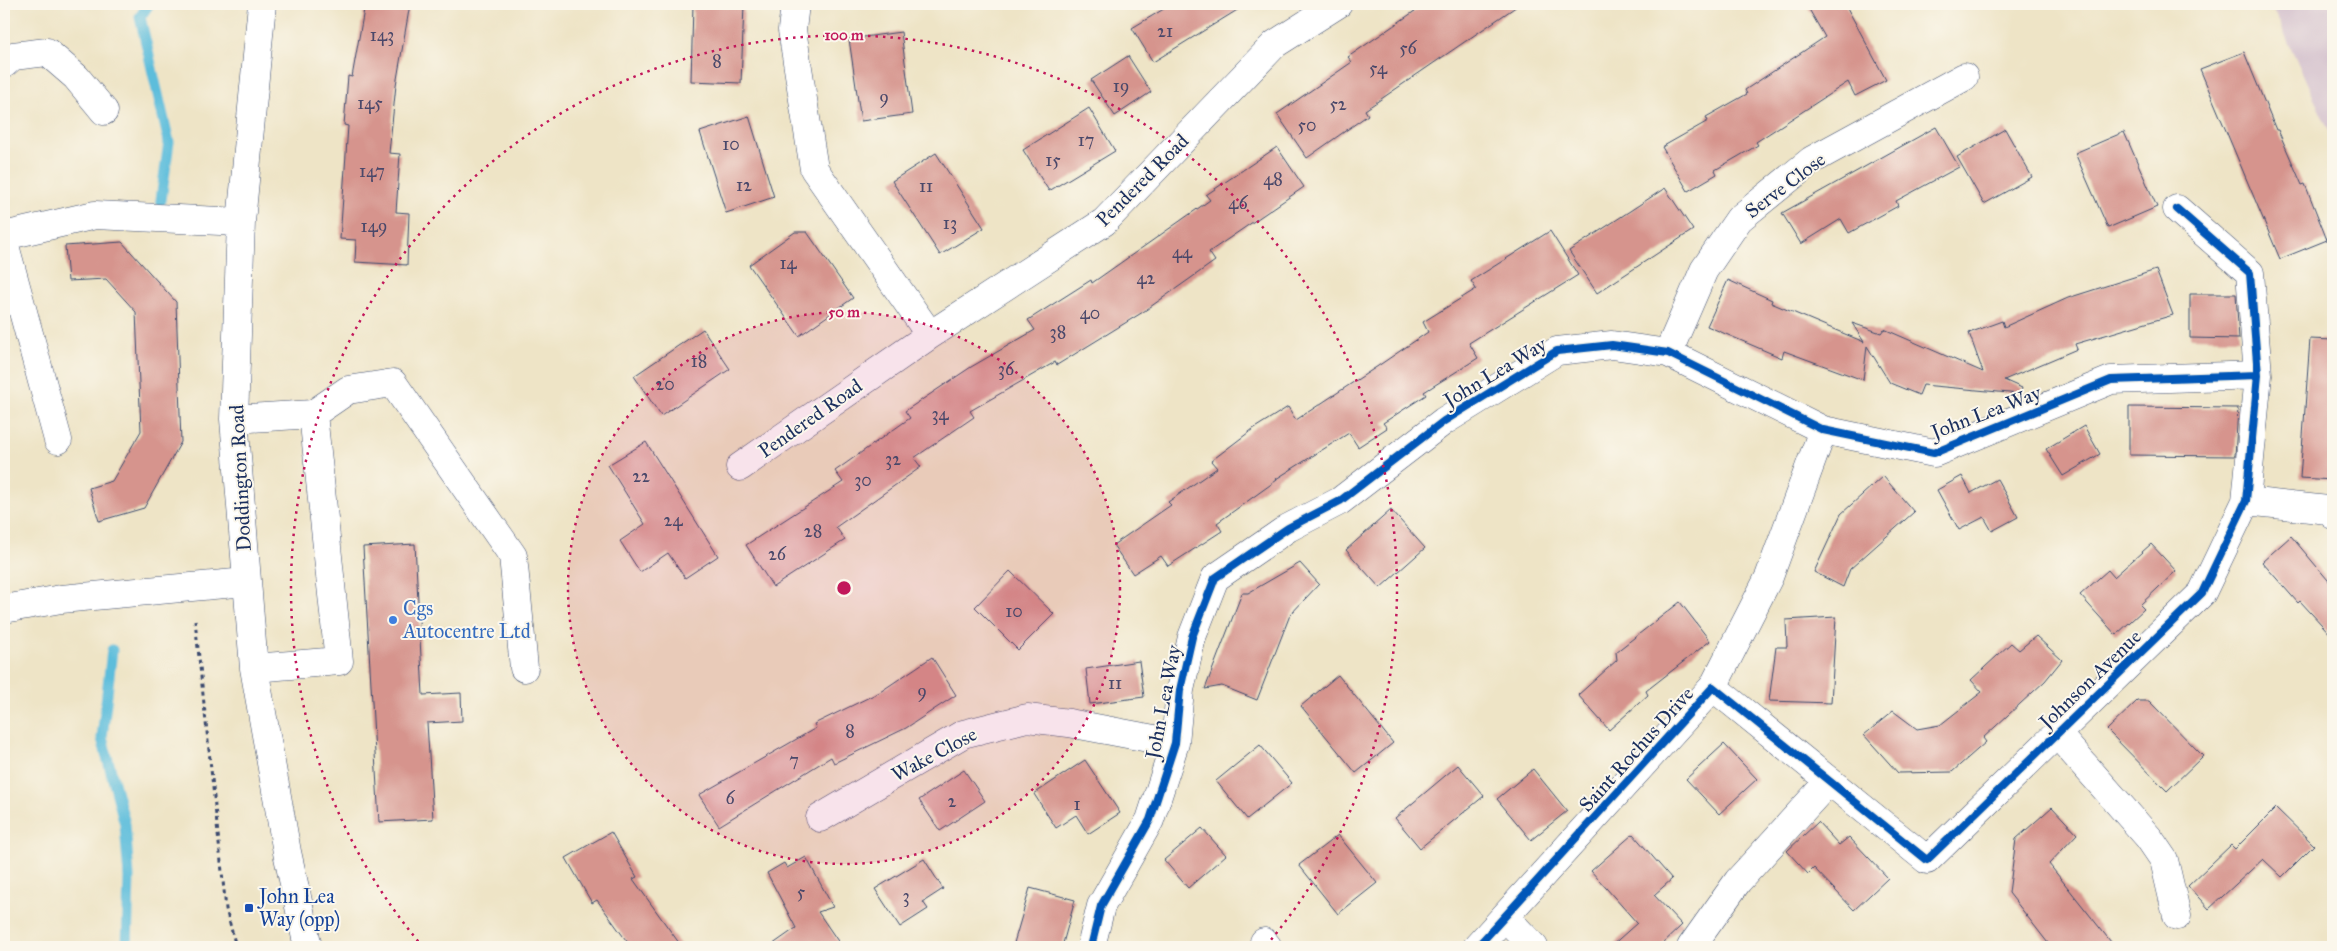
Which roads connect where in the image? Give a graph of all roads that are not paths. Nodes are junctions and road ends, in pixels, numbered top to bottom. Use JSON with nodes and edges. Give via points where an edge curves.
{"nodes":[{"id":1,"x":262,"y":4,"type":"edge"},
{"id":2,"x":795,"y":4,"type":"edge"},
{"id":3,"x":1338,"y":4,"type":"edge"},
{"id":4,"x":4,"y":64,"type":"edge"},
{"id":5,"x":1964,"y":77,"type":"dead end"},
{"id":6,"x":104,"y":111,"type":"dead end"},
{"id":7,"x":2178,"y":208,"type":"dead end"},
{"id":8,"x":241,"y":222,"type":"junction"},
{"id":9,"x":4,"y":236,"type":"edge"},
{"id":10,"x":4,"y":242,"type":"edge"},
{"id":11,"x":930,"y":335,"type":"junction"},
{"id":12,"x":1668,"y":353,"type":"junction"},
{"id":13,"x":2258,"y":375,"type":"junction"},
{"id":14,"x":313,"y":414,"type":"junction"},
{"id":15,"x":234,"y":418,"type":"junction"},
{"id":16,"x":1823,"y":430,"type":"junction"},
{"id":17,"x":58,"y":440,"type":"dead end"},
{"id":18,"x":740,"y":467,"type":"dead end"},
{"id":19,"x":2246,"y":501,"type":"junction"},
{"id":20,"x":2333,"y":515,"type":"edge"},
{"id":21,"x":246,"y":582,"type":"junction"},
{"id":22,"x":4,"y":609,"type":"edge"},
{"id":23,"x":254,"y":668,"type":"junction"},
{"id":24,"x":524,"y":668,"type":"dead end"},
{"id":25,"x":1714,"y":687,"type":"junction"},
{"id":26,"x":2057,"y":734,"type":"junction"},
{"id":27,"x":1175,"y":743,"type":"junction"},
{"id":28,"x":1829,"y":781,"type":"junction"},
{"id":29,"x":820,"y":818,"type":"dead end"},
{"id":30,"x":1927,"y":860,"type":"joint"},
{"id":31,"x":2177,"y":916,"type":"dead end"},
{"id":32,"x":1506,"y":918,"type":"junction"},
{"id":33,"x":308,"y":947,"type":"edge"},
{"id":34,"x":1091,"y":947,"type":"edge"},
{"id":35,"x":1477,"y":947,"type":"edge"},
{"id":36,"x":1534,"y":947,"type":"edge"},
{"id":37,"x":1691,"y":947,"type":"edge"}],
"edges":[{"from":1,"to":8,"type":"street","name":"Doddington Road"},
{"from":2,"to":11,"type":"street","via":[[792,30],[814,169]]},
{"from":3,"to":11,"type":"street","name":"Pendered Road","via":[[1275,44],[1104,222]]},
{"from":4,"to":6,"type":"street","via":[[12,56],[47,52],[76,77]]},
{"from":5,"to":12,"type":"street","name":"Serve Close","via":[[1812,160],[1739,219],[1704,270]]},
{"from":7,"to":13,"type":"street","via":[[2250,273]]},
{"from":8,"to":9,"type":"street","via":[[95,215]]},
{"from":8,"to":15,"type":"street","name":"Doddington Road"},
{"from":10,"to":17,"type":"street"},
{"from":11,"to":18,"type":"street","name":"Pendered Road"},
{"from":12,"to":16,"type":"street","name":"John Lea Way"},
{"from":12,"to":27,"type":"street","name":"John Lea Way","via":[[1612,345],[1558,351],[1444,421],[1340,501],[1288,528],[1215,578],[1192,637],[1180,690]]},
{"from":13,"to":16,"type":"street","name":"John Lea Way","via":[[2111,380],[1934,453]]},
{"from":13,"to":19,"type":"street"},
{"from":14,"to":15,"type":"street"},
{"from":14,"to":23,"type":"street","via":[[339,661]]},
{"from":14,"to":24,"type":"street","via":[[348,390],[393,383],[513,556]]},
{"from":15,"to":21,"type":"street","name":"Doddington Road"},
{"from":16,"to":25,"type":"street","name":"Saint Rochus Drive","via":[[1769,577]]},
{"from":19,"to":20,"type":"street","via":[[2328,510]]},
{"from":19,"to":26,"type":"street","name":"Johnson Avenue","via":[[2202,593]]},
{"from":21,"to":22,"type":"street","via":[[62,599]]},
{"from":21,"to":23,"type":"street","name":"Doddington Road"},
{"from":23,"to":33,"type":"street","name":"Doddington Road","via":[[271,771]]},
{"from":25,"to":28,"type":"street","name":"Saint Rochus Drive"},
{"from":25,"to":32,"type":"street","name":"Saint Rochus Drive"},
{"from":26,"to":30,"type":"street","name":"Johnson Avenue"},
{"from":26,"to":31,"type":"street","via":[[2149,838],[2164,860]]},
{"from":27,"to":29,"type":"street","name":"Wake Close","via":[[1027,718],[989,726],[962,734]]},
{"from":27,"to":34,"type":"street","name":"John Lea Way","via":[[1150,820],[1101,906]]},
{"from":28,"to":30,"type":"street","name":"Saint Rochus Drive"},
{"from":28,"to":37,"type":"street","via":[[1738,880]]},
{"from":32,"to":35,"type":"street","name":"Saint Rochus Drive"},
{"from":32,"to":36,"type":"street"}]}
